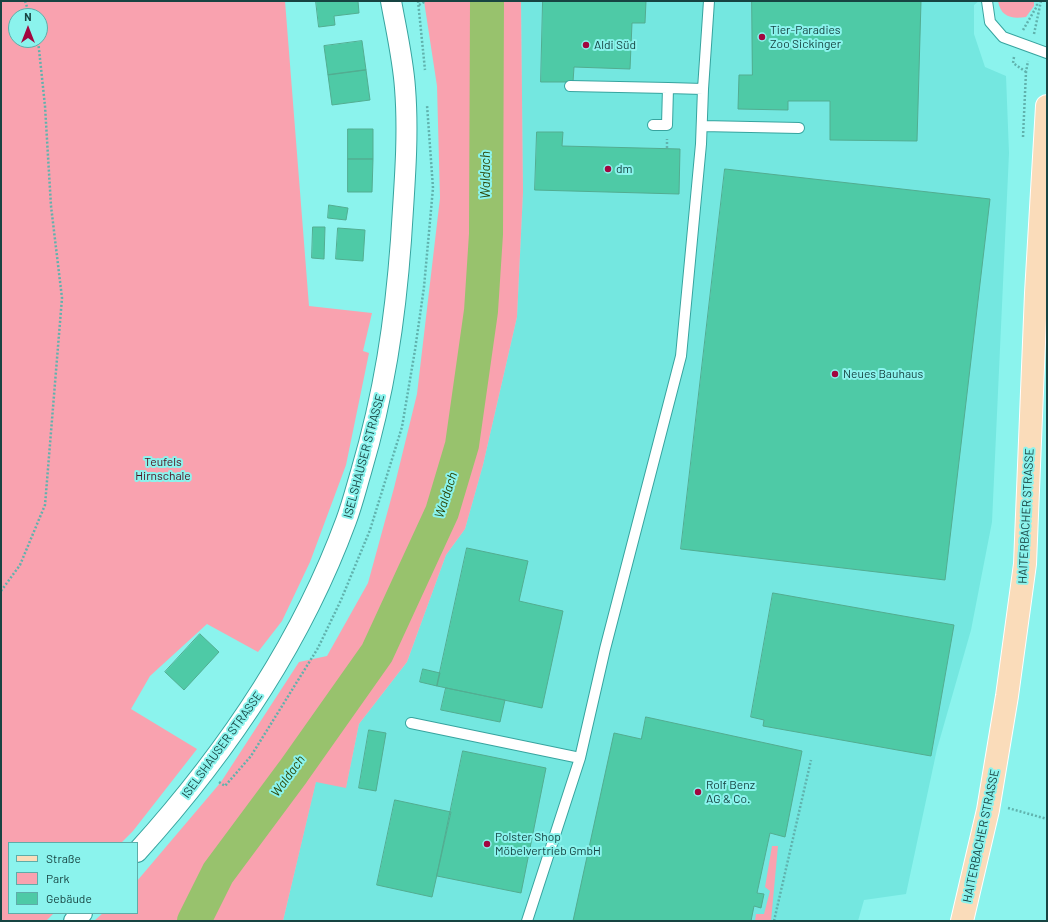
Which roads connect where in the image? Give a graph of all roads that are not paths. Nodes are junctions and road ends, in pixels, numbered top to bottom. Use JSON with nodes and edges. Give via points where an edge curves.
{"nodes":[{"id":1,"x":391,"y":1,"type":"edge"},
{"id":2,"x":709,"y":1,"type":"edge"},
{"id":3,"x":987,"y":1,"type":"edge"},
{"id":4,"x":1047,"y":53,"type":"edge"},
{"id":5,"x":570,"y":86,"type":"dead end"},
{"id":6,"x":668,"y":88,"type":"junction"},
{"id":7,"x":702,"y":88,"type":"junction"},
{"id":8,"x":1047,"y":106,"type":"edge"},
{"id":9,"x":653,"y":125,"type":"dead end"},
{"id":10,"x":702,"y":126,"type":"junction"},
{"id":11,"x":799,"y":128,"type":"dead end"},
{"id":12,"x":411,"y":723,"type":"dead end"},
{"id":13,"x":580,"y":758,"type":"junction"},
{"id":14,"x":138,"y":851,"type":"edge"},
{"id":15,"x":527,"y":921,"type":"edge"},
{"id":16,"x":962,"y":921,"type":"edge"}],
"edges":[{"from":1,"to":14,"type":"street","name":"ISELSHAUSER STRASSE","via":[[405,87],[405,185],[398,287],[391,346],[376,422],[347,521],[317,589],[269,679],[226,743],[170,816]]},
{"from":2,"to":7,"type":"lane"},
{"from":3,"to":4,"type":"lane","via":[[990,22],[1003,37]]},
{"from":5,"to":6,"type":"lane"},
{"from":6,"to":7,"type":"lane"},
{"from":6,"to":9,"type":"lane","via":[[667,125]]},
{"from":7,"to":10,"type":"lane"},
{"from":8,"to":16,"type":"main road","name":"HAITERBACHER STRASSE","via":[[1036,292],[1025,564],[988,810]]},
{"from":10,"to":11,"type":"lane"},
{"from":10,"to":13,"type":"lane","via":[[681,356],[605,649]]},
{"from":12,"to":13,"type":"lane"},
{"from":13,"to":15,"type":"lane"}]}
